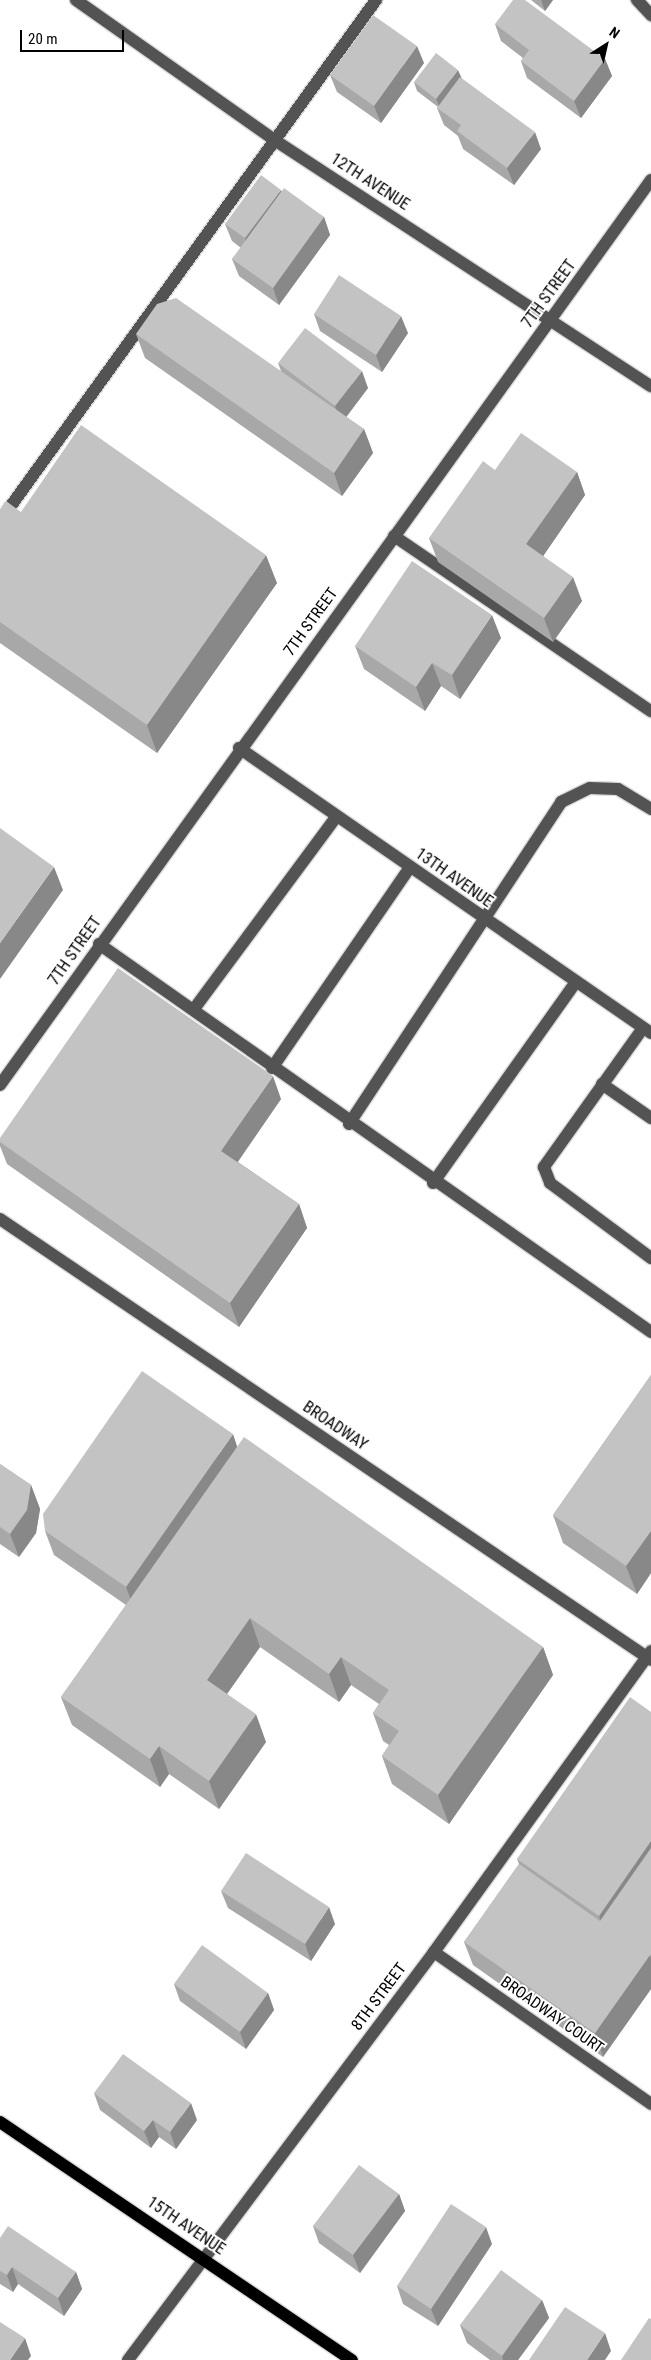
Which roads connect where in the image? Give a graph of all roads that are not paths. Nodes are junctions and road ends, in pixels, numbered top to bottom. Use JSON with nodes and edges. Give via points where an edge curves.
{"nodes":[{"id":1,"x":76,"y":0,"type":"edge"},
{"id":2,"x":376,"y":0,"type":"edge"},
{"id":3,"x":637,"y":0,"type":"edge"},
{"id":4,"x":651,"y":15,"type":"edge"},
{"id":5,"x":276,"y":140,"type":"junction"},
{"id":6,"x":651,"y":180,"type":"edge"},
{"id":7,"x":552,"y":318,"type":"junction"},
{"id":8,"x":651,"y":386,"type":"edge"},
{"id":9,"x":0,"y":521,"type":"edge"},
{"id":10,"x":394,"y":536,"type":"junction"},
{"id":11,"x":651,"y":711,"type":"edge"},
{"id":12,"x":239,"y":748,"type":"junction"},
{"id":13,"x":651,"y":810,"type":"edge"},
{"id":14,"x":337,"y":816,"type":"junction"},
{"id":15,"x":410,"y":867,"type":"junction"},
{"id":16,"x":485,"y":919,"type":"junction"},
{"id":17,"x":99,"y":944,"type":"junction"},
{"id":18,"x":576,"y":982,"type":"junction"},
{"id":19,"x":194,"y":1009,"type":"junction"},
{"id":20,"x":647,"y":1031,"type":"edge"},
{"id":21,"x":272,"y":1068,"type":"junction"},
{"id":22,"x":602,"y":1084,"type":"junction"},
{"id":23,"x":0,"y":1085,"type":"edge"},
{"id":24,"x":651,"y":1118,"type":"edge"},
{"id":25,"x":349,"y":1124,"type":"junction"},
{"id":26,"x":434,"y":1183,"type":"junction"},
{"id":27,"x":0,"y":1219,"type":"edge"},
{"id":28,"x":651,"y":1258,"type":"edge"},
{"id":29,"x":651,"y":1332,"type":"edge"},
{"id":30,"x":650,"y":1656,"type":"edge"},
{"id":31,"x":434,"y":1952,"type":"junction"},
{"id":32,"x":651,"y":2104,"type":"edge"},
{"id":33,"x":0,"y":2122,"type":"edge"},
{"id":34,"x":202,"y":2256,"type":"junction"},
{"id":35,"x":128,"y":2360,"type":"edge"},
{"id":36,"x":352,"y":2360,"type":"edge"}],
"edges":[{"from":1,"to":5,"type":"street","name":"12TH AVENUE"},
{"from":2,"to":5,"type":"street"},
{"from":3,"to":4,"type":"street"},
{"from":5,"to":7,"type":"street","name":"12TH AVENUE"},
{"from":5,"to":9,"type":"street"},
{"from":6,"to":7,"type":"street","name":"7TH STREET"},
{"from":7,"to":8,"type":"street","name":"12TH AVENUE"},
{"from":7,"to":10,"type":"street","name":"7TH STREET"},
{"from":10,"to":11,"type":"street"},
{"from":10,"to":12,"type":"street","name":"7TH STREET"},
{"from":12,"to":14,"type":"street","name":"13TH AVENUE"},
{"from":12,"to":17,"type":"street","name":"7TH STREET"},
{"from":13,"to":16,"type":"street","via":[[618,789],[590,788],[561,802]]},
{"from":14,"to":15,"type":"street","name":"13TH AVENUE"},
{"from":14,"to":19,"type":"street"},
{"from":15,"to":16,"type":"street","name":"13TH AVENUE"},
{"from":15,"to":21,"type":"street"},
{"from":16,"to":18,"type":"street","name":"13TH AVENUE"},
{"from":16,"to":25,"type":"street"},
{"from":17,"to":19,"type":"street"},
{"from":17,"to":23,"type":"street","name":"7TH STREET"},
{"from":18,"to":20,"type":"street","name":"13TH AVENUE"},
{"from":18,"to":26,"type":"street"},
{"from":19,"to":21,"type":"street"},
{"from":20,"to":22,"type":"street"},
{"from":21,"to":25,"type":"street"},
{"from":22,"to":24,"type":"street"},
{"from":22,"to":28,"type":"street","via":[[544,1167],[550,1183]]},
{"from":25,"to":26,"type":"street"},
{"from":26,"to":29,"type":"street"},
{"from":27,"to":30,"type":"street","name":"BROADWAY"},
{"from":30,"to":31,"type":"street","name":"8TH STREET"},
{"from":31,"to":32,"type":"street","name":"BROADWAY COURT"},
{"from":31,"to":34,"type":"street","name":"8TH STREET"},
{"from":33,"to":34,"type":"main road","name":"15TH AVENUE"},
{"from":34,"to":35,"type":"street","name":"8TH STREET"},
{"from":34,"to":36,"type":"main road","name":"15TH AVENUE"}]}
